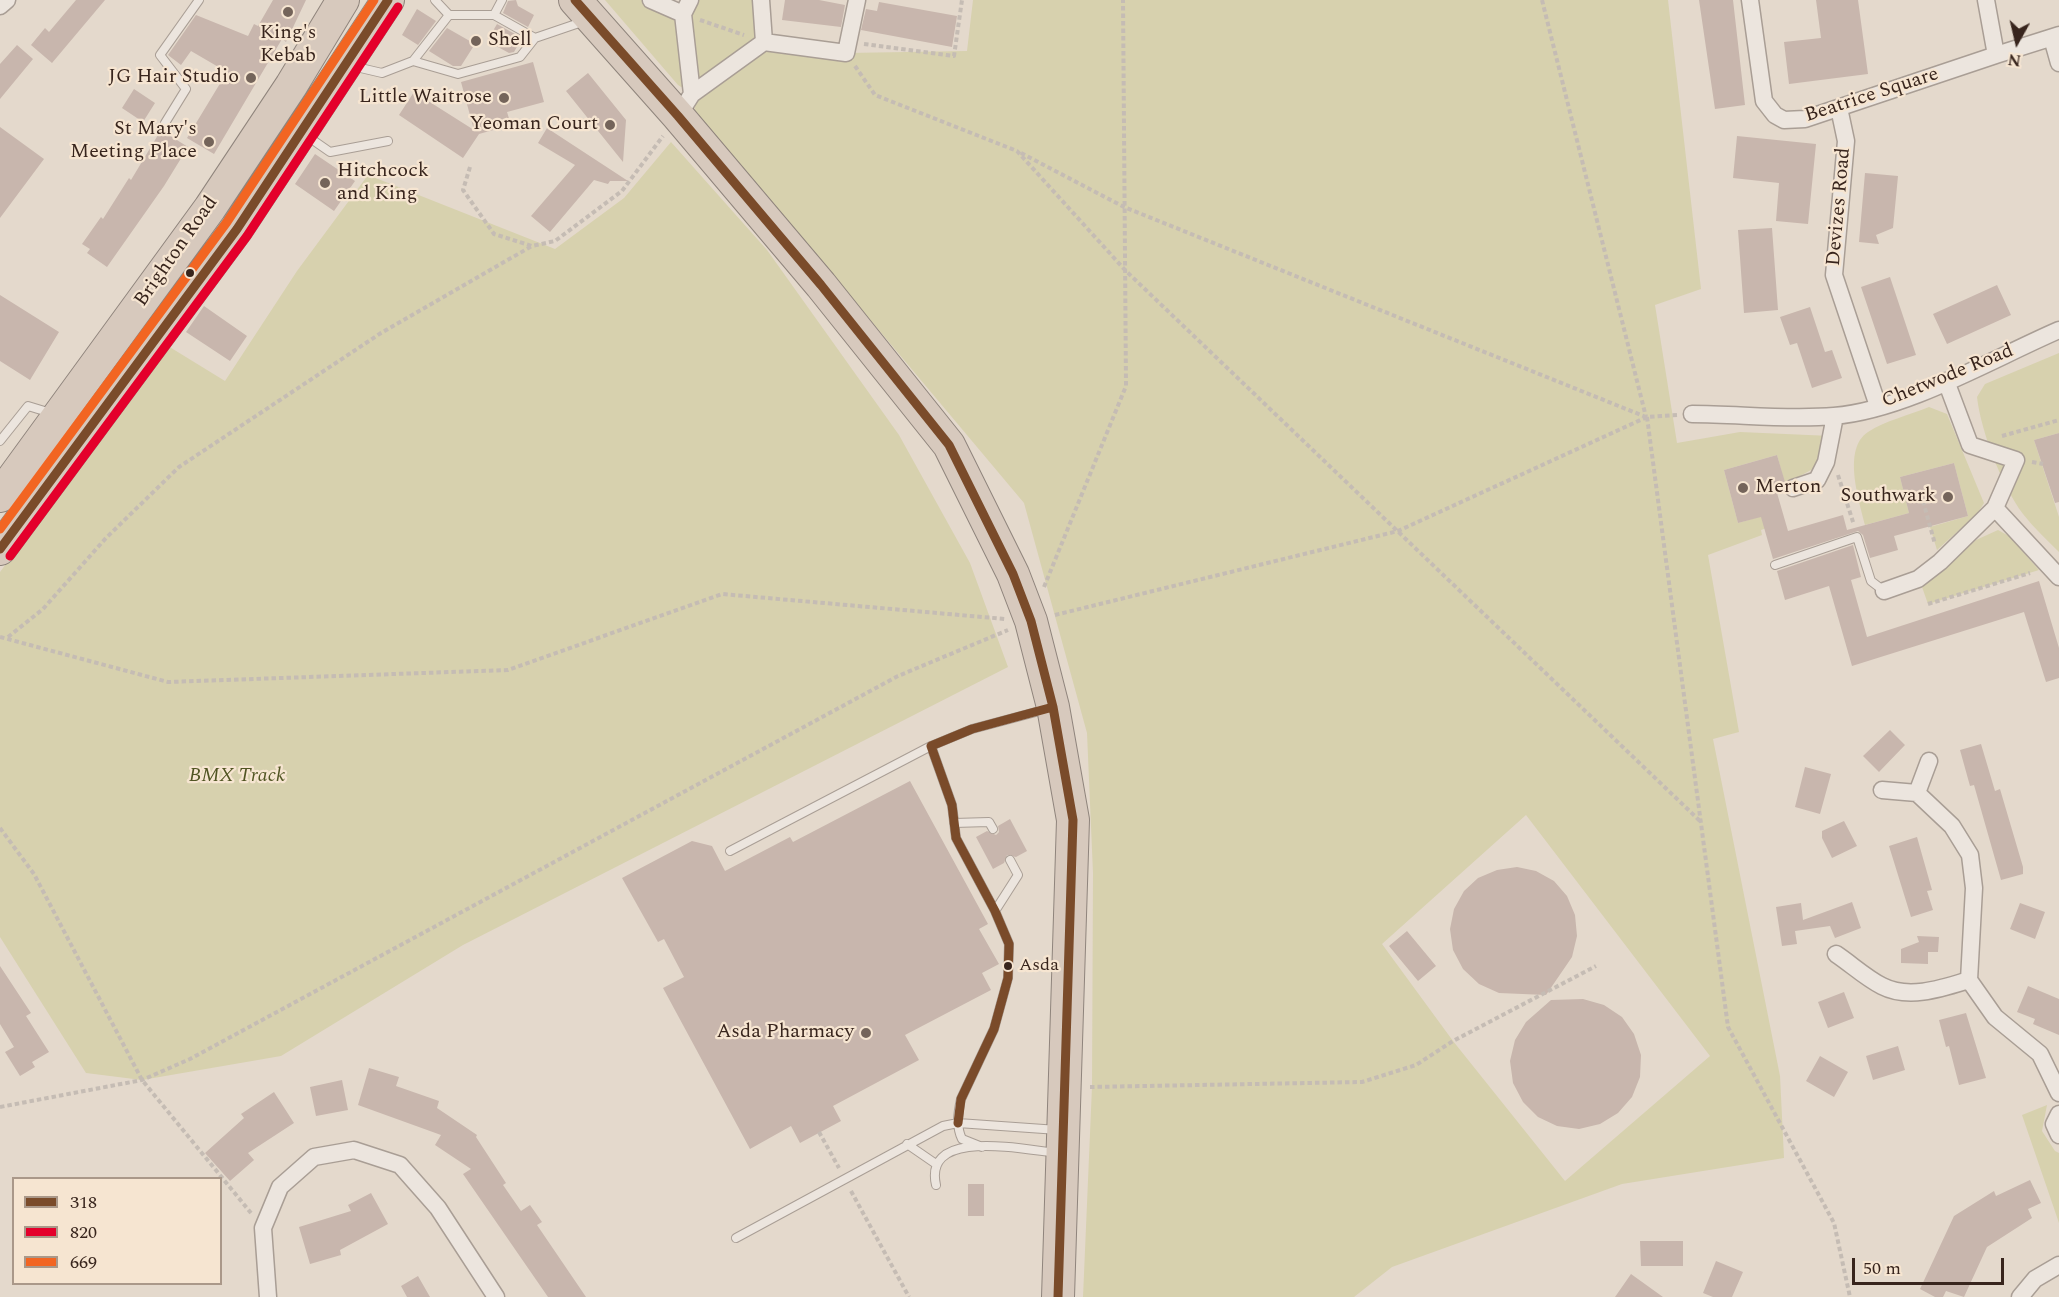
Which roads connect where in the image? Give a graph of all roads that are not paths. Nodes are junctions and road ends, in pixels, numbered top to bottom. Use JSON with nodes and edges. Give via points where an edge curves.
{"nodes":[{"id":1,"x":8,"y":0,"type":"edge"},
{"id":2,"x":199,"y":0,"type":"edge"},
{"id":3,"x":344,"y":0,"type":"edge"},
{"id":4,"x":388,"y":0,"type":"edge"},
{"id":5,"x":435,"y":0,"type":"edge"},
{"id":6,"x":502,"y":0,"type":"edge"},
{"id":7,"x":651,"y":0,"type":"edge"},
{"id":8,"x":761,"y":0,"type":"edge"},
{"id":9,"x":857,"y":0,"type":"edge"},
{"id":10,"x":1750,"y":0,"type":"edge"},
{"id":11,"x":1986,"y":0,"type":"edge"},
{"id":12,"x":0,"y":6,"type":"edge"},
{"id":13,"x":686,"y":7,"type":"edge"},
{"id":14,"x":583,"y":9,"type":"edge"},
{"id":15,"x":449,"y":15,"type":"junction"},
{"id":16,"x":494,"y":15,"type":"junction"},
{"id":17,"x":2055,"y":37,"type":"edge"},
{"id":18,"x":535,"y":38,"type":"junction"},
{"id":19,"x":764,"y":42,"type":"junction"},
{"id":20,"x":1996,"y":55,"type":"junction"},
{"id":21,"x":413,"y":61,"type":"junction"},
{"id":22,"x":2059,"y":63,"type":"edge"},
{"id":23,"x":347,"y":64,"type":"junction"},
{"id":24,"x":685,"y":105,"type":"junction"},
{"id":25,"x":1839,"y":108,"type":"junction"},
{"id":26,"x":165,"y":123,"type":"dead end"},
{"id":27,"x":301,"y":132,"type":"junction"},
{"id":28,"x":388,"y":141,"type":"dead end"},
{"id":29,"x":2059,"y":330,"type":"edge"},
{"id":30,"x":1946,"y":381,"type":"junction"},
{"id":31,"x":1878,"y":406,"type":"junction"},
{"id":32,"x":1692,"y":414,"type":"road end"},
{"id":33,"x":61,"y":416,"type":"junction"},
{"id":34,"x":1834,"y":416,"type":"junction"},
{"id":35,"x":0,"y":441,"type":"edge"},
{"id":36,"x":1793,"y":488,"type":"dead end"},
{"id":37,"x":0,"y":496,"type":"edge"},
{"id":38,"x":1995,"y":507,"type":"junction"},
{"id":39,"x":0,"y":549,"type":"edge"},
{"id":40,"x":1775,"y":565,"type":"dead end"},
{"id":41,"x":2054,"y":572,"type":"edge"},
{"id":42,"x":1884,"y":591,"type":"joint"},
{"id":43,"x":1053,"y":707,"type":"junction"},
{"id":44,"x":931,"y":746,"type":"junction"},
{"id":45,"x":1929,"y":761,"type":"dead end"},
{"id":46,"x":1882,"y":790,"type":"dead end"},
{"id":47,"x":1917,"y":793,"type":"junction"},
{"id":48,"x":954,"y":823,"type":"junction"},
{"id":49,"x":993,"y":829,"type":"dead end"},
{"id":50,"x":730,"y":850,"type":"dead end"},
{"id":51,"x":1010,"y":860,"type":"dead end"},
{"id":52,"x":995,"y":911,"type":"junction"},
{"id":53,"x":1836,"y":954,"type":"dead end"},
{"id":54,"x":1969,"y":981,"type":"junction"},
{"id":55,"x":2059,"y":1093,"type":"edge"},
{"id":56,"x":2059,"y":1114,"type":"edge"},
{"id":57,"x":958,"y":1123,"type":"junction"},
{"id":58,"x":2059,"y":1135,"type":"edge"},
{"id":59,"x":1064,"y":1142,"type":"junction"},
{"id":60,"x":907,"y":1144,"type":"junction"},
{"id":61,"x":982,"y":1147,"type":"junction"},
{"id":62,"x":936,"y":1164,"type":"junction"},
{"id":63,"x":936,"y":1185,"type":"dead end"},
{"id":64,"x":736,"y":1238,"type":"dead end"},
{"id":65,"x":2059,"y":1265,"type":"edge"},
{"id":66,"x":268,"y":1297,"type":"edge"},
{"id":67,"x":495,"y":1297,"type":"edge"},
{"id":68,"x":1058,"y":1297,"type":"edge"},
{"id":69,"x":2020,"y":1297,"type":"edge"}],
"edges":[{"from":1,"to":12,"type":"street"},
{"from":2,"to":26,"type":"lane","via":[[160,55],[186,89]]},
{"from":3,"to":33,"type":"highway","name":"Brighton Road","via":[[210,208]]},
{"from":4,"to":23,"type":"highway","name":"Brighton Road"},
{"from":5,"to":15,"type":"lane"},
{"from":6,"to":16,"type":"lane"},
{"from":7,"to":13,"type":"street"},
{"from":8,"to":19,"type":"street"},
{"from":9,"to":19,"type":"street","via":[[848,47]]},
{"from":10,"to":25,"type":"street","name":"Beatrice Square","via":[[1762,93],[1769,109],[1784,120],[1794,121]]},
{"from":11,"to":20,"type":"street"},
{"from":13,"to":24,"type":"street"},
{"from":14,"to":18,"type":"lane"},
{"from":14,"to":24,"type":"highway"},
{"from":15,"to":16,"type":"lane"},
{"from":15,"to":21,"type":"lane"},
{"from":16,"to":18,"type":"lane"},
{"from":17,"to":20,"type":"street","name":"Beatrice Square"},
{"from":17,"to":22,"type":"street"},
{"from":18,"to":21,"type":"lane","via":[[520,57],[458,74]]},
{"from":19,"to":24,"type":"street"},
{"from":20,"to":25,"type":"street","name":"Beatrice Square"},
{"from":21,"to":23,"type":"lane","via":[[382,73]]},
{"from":23,"to":27,"type":"highway","name":"Brighton Road"},
{"from":24,"to":43,"type":"highway","via":[[949,445],[1013,574]]},
{"from":25,"to":31,"type":"street","name":"Devizes Road","via":[[1846,141],[1834,275]]},
{"from":27,"to":28,"type":"lane","via":[[330,152]]},
{"from":27,"to":39,"type":"highway","name":"Brighton Road","via":[[237,229]]},
{"from":29,"to":30,"type":"street","name":"Chetwode Road"},
{"from":30,"to":31,"type":"street","name":"Chetwode Road"},
{"from":30,"to":38,"type":"street","via":[[1970,445],[2016,460]]},
{"from":31,"to":34,"type":"street","name":"Chetwode Road"},
{"from":32,"to":34,"type":"street","name":"Chetwode Road"},
{"from":33,"to":35,"type":"lane","via":[[28,406]]},
{"from":33,"to":37,"type":"highway","name":"Brighton Road"},
{"from":34,"to":36,"type":"street","via":[[1826,462],[1818,480]]},
{"from":38,"to":41,"type":"street"},
{"from":38,"to":42,"type":"street","via":[[1918,579]]},
{"from":40,"to":42,"type":"lane","via":[[1857,537],[1871,581]]},
{"from":43,"to":44,"type":"lane","via":[[972,729]]},
{"from":43,"to":59,"type":"highway","via":[[1072,820]]},
{"from":44,"to":48,"type":"lane","via":[[952,805]]},
{"from":44,"to":50,"type":"lane"},
{"from":45,"to":47,"type":"street"},
{"from":46,"to":47,"type":"street"},
{"from":47,"to":54,"type":"street","via":[[1952,826],[1970,855],[1974,888]]},
{"from":48,"to":49,"type":"lane","via":[[989,822]]},
{"from":48,"to":52,"type":"lane","via":[[956,838]]},
{"from":51,"to":52,"type":"lane","via":[[1018,875]]},
{"from":52,"to":57,"type":"lane","via":[[1009,944],[1008,978],[994,1029],[961,1100]]},
{"from":53,"to":54,"type":"street","via":[[1883,987],[1908,993]]},
{"from":54,"to":55,"type":"street","via":[[1995,1017],[2040,1054]]},
{"from":56,"to":58,"type":"street","via":[[2054,1124]]},
{"from":57,"to":59,"type":"lane"},
{"from":57,"to":60,"type":"lane","via":[[942,1126]]},
{"from":57,"to":61,"type":"lane","via":[[962,1139]]},
{"from":59,"to":61,"type":"lane"},
{"from":59,"to":68,"type":"highway"},
{"from":60,"to":62,"type":"lane"},
{"from":60,"to":64,"type":"lane"},
{"from":61,"to":62,"type":"lane","via":[[952,1149]]},
{"from":62,"to":63,"type":"lane"},
{"from":65,"to":69,"type":"street","via":[[2035,1279]]},
{"from":66,"to":67,"type":"street","via":[[263,1228],[280,1187],[314,1157],[354,1150],[400,1165],[438,1208]]}]}
